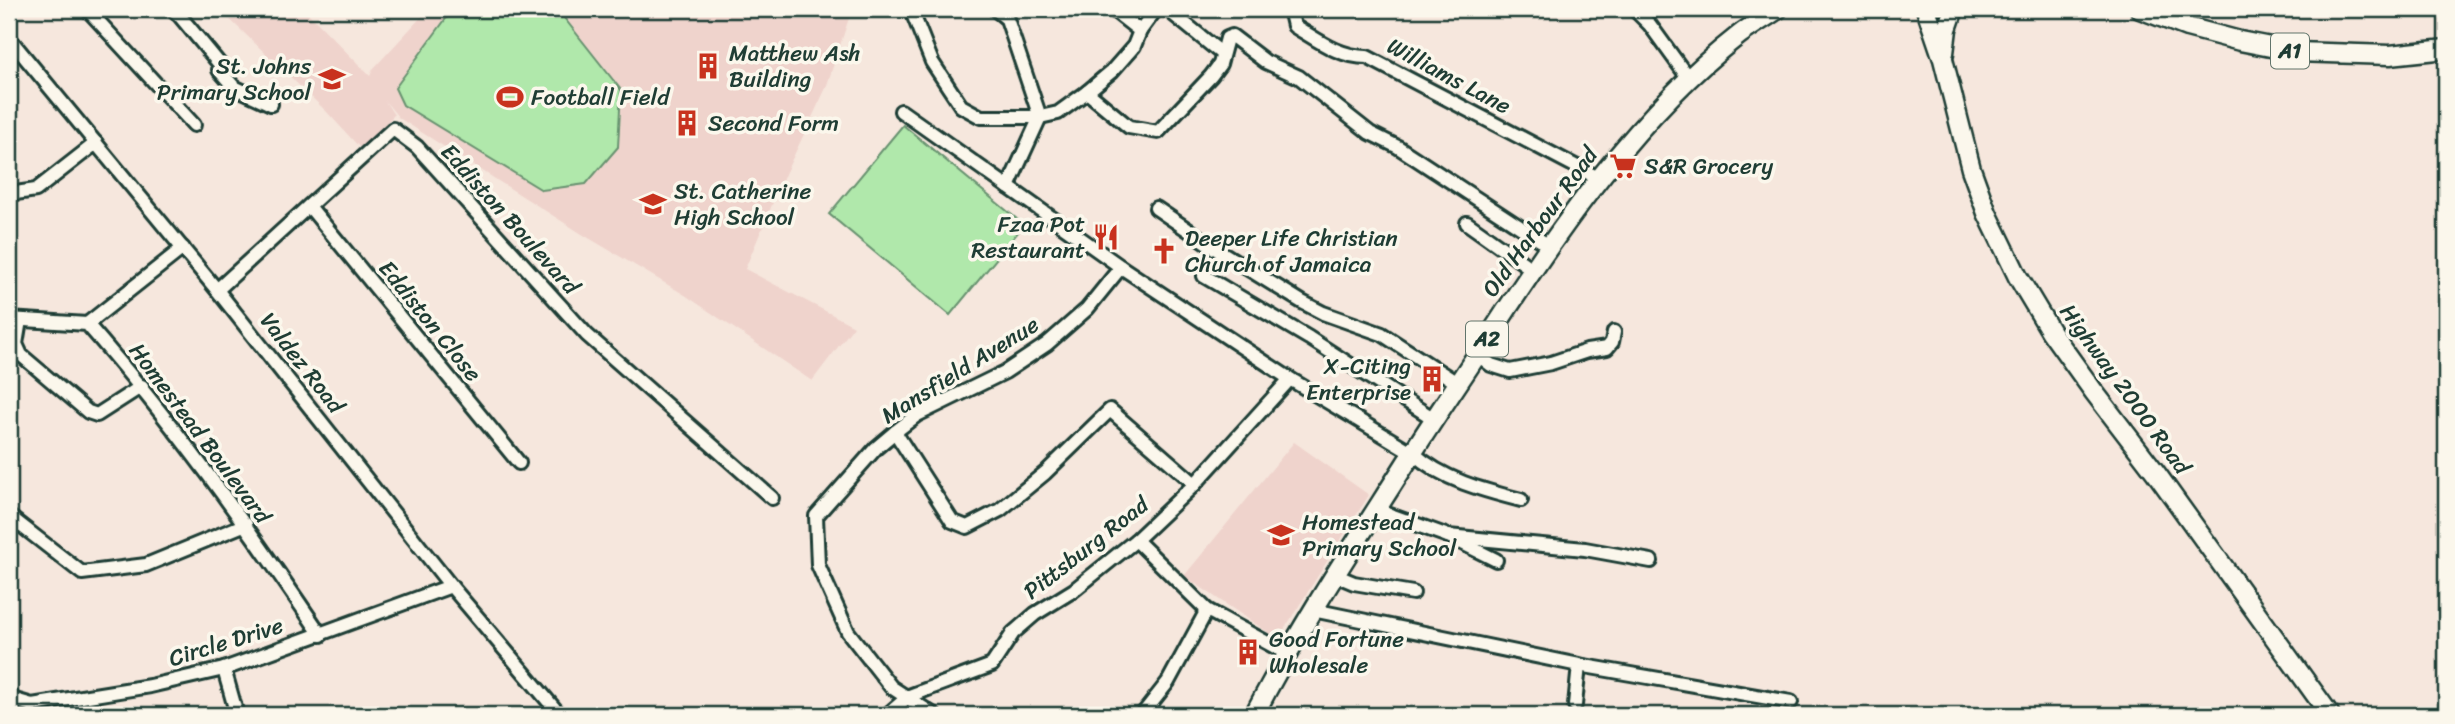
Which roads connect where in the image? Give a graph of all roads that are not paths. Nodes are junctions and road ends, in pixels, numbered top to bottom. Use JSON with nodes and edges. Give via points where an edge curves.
{"nodes":[{"id":1,"x":87,"y":9,"type":"edge"},
{"id":2,"x":171,"y":9,"type":"edge"},
{"id":3,"x":911,"y":9,"type":"edge"},
{"id":4,"x":995,"y":9,"type":"edge"},
{"id":5,"x":1112,"y":9,"type":"edge"},
{"id":6,"x":1156,"y":9,"type":"edge"},
{"id":7,"x":1167,"y":9,"type":"edge"},
{"id":8,"x":1290,"y":9,"type":"edge"},
{"id":9,"x":1634,"y":9,"type":"edge"},
{"id":10,"x":1778,"y":9,"type":"edge"},
{"id":11,"x":1926,"y":9,"type":"edge"},
{"id":12,"x":1954,"y":9,"type":"edge"},
{"id":13,"x":2140,"y":9,"type":"edge"},
{"id":14,"x":1140,"y":31,"type":"junction"},
{"id":15,"x":9,"y":38,"type":"edge"},
{"id":16,"x":2446,"y":49,"type":"edge"},
{"id":17,"x":1221,"y":53,"type":"junction"},
{"id":18,"x":1943,"y":59,"type":"junction"},
{"id":19,"x":1689,"y":79,"type":"junction"},
{"id":20,"x":1087,"y":92,"type":"junction"},
{"id":21,"x":271,"y":104,"type":"dead end"},
{"id":22,"x":901,"y":111,"type":"dead end"},
{"id":23,"x":1040,"y":117,"type":"junction"},
{"id":24,"x":194,"y":125,"type":"dead end"},
{"id":25,"x":96,"y":143,"type":"junction"},
{"id":26,"x":1600,"y":179,"type":"junction"},
{"id":27,"x":1009,"y":187,"type":"junction"},
{"id":28,"x":9,"y":194,"type":"edge"},
{"id":29,"x":309,"y":206,"type":"junction"},
{"id":30,"x":1156,"y":208,"type":"dead end"},
{"id":31,"x":1467,"y":223,"type":"dead end"},
{"id":32,"x":1549,"y":246,"type":"junction"},
{"id":33,"x":183,"y":248,"type":"junction"},
{"id":34,"x":1121,"y":267,"type":"junction"},
{"id":35,"x":1533,"y":270,"type":"junction"},
{"id":36,"x":1204,"y":276,"type":"dead end"},
{"id":37,"x":217,"y":290,"type":"junction"},
{"id":38,"x":14,"y":319,"type":"edge"},
{"id":39,"x":88,"y":324,"type":"junction"},
{"id":40,"x":1615,"y":332,"type":"dead end"},
{"id":41,"x":1477,"y":354,"type":"junction"},
{"id":42,"x":1290,"y":379,"type":"junction"},
{"id":43,"x":1457,"y":383,"type":"junction"},
{"id":44,"x":142,"y":386,"type":"junction"},
{"id":45,"x":1434,"y":419,"type":"junction"},
{"id":46,"x":895,"y":432,"type":"junction"},
{"id":47,"x":1413,"y":453,"type":"junction"},
{"id":48,"x":519,"y":463,"type":"dead end"},
{"id":49,"x":1195,"y":484,"type":"junction"},
{"id":50,"x":772,"y":498,"type":"dead end"},
{"id":51,"x":1521,"y":500,"type":"dead end"},
{"id":52,"x":1376,"y":509,"type":"junction"},
{"id":53,"x":9,"y":516,"type":"edge"},
{"id":54,"x":246,"y":524,"type":"junction"},
{"id":55,"x":1448,"y":536,"type":"junction"},
{"id":56,"x":1136,"y":540,"type":"junction"},
{"id":57,"x":1496,"y":560,"type":"dead end"},
{"id":58,"x":1651,"y":561,"type":"dead end"},
{"id":59,"x":1335,"y":575,"type":"junction"},
{"id":60,"x":451,"y":586,"type":"junction"},
{"id":61,"x":1413,"y":593,"type":"dead end"},
{"id":62,"x":1207,"y":610,"type":"junction"},
{"id":63,"x":1313,"y":610,"type":"junction"},
{"id":64,"x":321,"y":635,"type":"junction"},
{"id":65,"x":1286,"y":653,"type":"junction"},
{"id":66,"x":1579,"y":666,"type":"junction"},
{"id":67,"x":224,"y":669,"type":"junction"},
{"id":68,"x":9,"y":694,"type":"edge"},
{"id":69,"x":909,"y":696,"type":"junction"},
{"id":70,"x":1791,"y":702,"type":"dead end"},
{"id":71,"x":1575,"y":705,"type":"dead end"},
{"id":72,"x":237,"y":715,"type":"edge"},
{"id":73,"x":560,"y":715,"type":"edge"},
{"id":74,"x":887,"y":715,"type":"edge"},
{"id":75,"x":934,"y":715,"type":"edge"},
{"id":76,"x":1142,"y":715,"type":"edge"},
{"id":77,"x":1254,"y":715,"type":"edge"},
{"id":78,"x":2330,"y":715,"type":"edge"}],
"edges":[{"from":1,"to":24,"type":"street"},
{"from":2,"to":21,"type":"street","via":[[234,87]]},
{"from":3,"to":23,"type":"street","via":[[932,62],[961,106],[981,117]]},
{"from":4,"to":23,"type":"street","via":[[1007,19]]},
{"from":5,"to":14,"type":"street"},
{"from":6,"to":14,"type":"street"},
{"from":7,"to":17,"type":"street"},
{"from":8,"to":26,"type":"street","name":"Williams Lane","via":[[1293,26],[1336,51],[1367,57]]},
{"from":9,"to":19,"type":"street"},
{"from":10,"to":19,"type":"main road","name":"Old Harbour Road","number":"A2","via":[[1739,35]]},
{"from":11,"to":18,"type":"main road","name":"Highway 2000 Road"},
{"from":12,"to":18,"type":"main road","name":"Highway 2000 Road"},
{"from":13,"to":16,"type":"main road","number":"A1","via":[[2187,27],[2296,52],[2390,55]]},
{"from":14,"to":20,"type":"street","via":[[1134,46]]},
{"from":15,"to":25,"type":"street","name":"Valdez Road"},
{"from":17,"to":20,"type":"street","via":[[1211,76],[1158,132],[1129,127]]},
{"from":17,"to":32,"type":"street","via":[[1227,37],[1232,36],[1266,62],[1299,77],[1370,133]]},
{"from":18,"to":78,"type":"main road","name":"Highway 2000 Road","via":[[1971,169],[2018,277],[2051,332]]},
{"from":19,"to":26,"type":"main road","name":"Old Harbour Road","number":"A2"},
{"from":20,"to":23,"type":"street","via":[[1058,113]]},
{"from":22,"to":27,"type":"street"},
{"from":23,"to":27,"type":"street"},
{"from":25,"to":28,"type":"street","via":[[36,191]]},
{"from":25,"to":33,"type":"street","name":"Valdez Road"},
{"from":26,"to":32,"type":"main road","name":"Old Harbour Road","number":"A2"},
{"from":27,"to":34,"type":"street"},
{"from":29,"to":37,"type":"street","name":"Eddiston Boulevard"},
{"from":29,"to":48,"type":"street","name":"Eddiston Close"},
{"from":29,"to":50,"type":"street","name":"Eddiston Boulevard","via":[[393,129],[417,147],[587,335]]},
{"from":30,"to":43,"type":"street","via":[[1302,302],[1382,334]]},
{"from":31,"to":35,"type":"street"},
{"from":32,"to":35,"type":"main road","name":"Old Harbour Road","number":"A2"},
{"from":33,"to":37,"type":"street","name":"Valdez Road"},
{"from":33,"to":39,"type":"street"},
{"from":34,"to":42,"type":"street"},
{"from":34,"to":46,"type":"street","name":"Mansfield Avenue","via":[[1087,309],[1047,344]]},
{"from":35,"to":41,"type":"main road","name":"Old Harbour Road","number":"A2"},
{"from":36,"to":45,"type":"street"},
{"from":37,"to":60,"type":"street","name":"Valdez Road"},
{"from":38,"to":39,"type":"street"},
{"from":38,"to":44,"type":"street","via":[[21,355],[88,412],[97,415]]},
{"from":39,"to":44,"type":"street","name":"Homestead Boulevard"},
{"from":40,"to":41,"type":"street","via":[[1607,348],[1510,371]]},
{"from":41,"to":43,"type":"main road","name":"Old Harbour Road","number":"A2"},
{"from":42,"to":47,"type":"street"},
{"from":42,"to":49,"type":"street","name":"Pittsburg Road"},
{"from":43,"to":45,"type":"main road","name":"Old Harbour Road","number":"A2"},
{"from":44,"to":54,"type":"street","name":"Homestead Boulevard"},
{"from":45,"to":47,"type":"main road","name":"Old Harbour Road","number":"A2"},
{"from":46,"to":49,"type":"street","via":[[952,521],[967,527],[1000,510],[1110,411]]},
{"from":46,"to":69,"type":"street","name":"Mansfield Avenue","via":[[816,516],[818,565],[848,632],[891,687]]},
{"from":47,"to":51,"type":"street","via":[[1427,466],[1473,487]]},
{"from":47,"to":52,"type":"main road","name":"Old Harbour Road","number":"A2"},
{"from":49,"to":56,"type":"street","name":"Pittsburg Road"},
{"from":52,"to":55,"type":"street"},
{"from":52,"to":59,"type":"main road","name":"Old Harbour Road","number":"A2"},
{"from":53,"to":54,"type":"street","via":[[82,573],[146,565]]},
{"from":54,"to":64,"type":"street","name":"Homestead Boulevard"},
{"from":55,"to":57,"type":"street"},
{"from":55,"to":58,"type":"street","via":[[1585,549]]},
{"from":56,"to":62,"type":"street"},
{"from":56,"to":69,"type":"street","name":"Pittsburg Road","via":[[1074,590],[1035,614],[1013,633],[992,664]]},
{"from":59,"to":61,"type":"street","via":[[1354,583]]},
{"from":59,"to":63,"type":"main road","name":"Old Harbour Road","number":"A2"},
{"from":60,"to":64,"type":"street","name":"Circle Drive"},
{"from":60,"to":73,"type":"street","name":"Valdez Road"},
{"from":62,"to":65,"type":"street"},
{"from":62,"to":76,"type":"street","via":[[1168,682]]},
{"from":63,"to":65,"type":"main road","name":"Old Harbour Road","number":"A2"},
{"from":63,"to":66,"type":"street"},
{"from":64,"to":67,"type":"street","name":"Circle Drive"},
{"from":65,"to":77,"type":"main road","name":"Old Harbour Road","number":"A2"},
{"from":66,"to":70,"type":"street"},
{"from":66,"to":71,"type":"street"},
{"from":67,"to":68,"type":"street","name":"Circle Drive","via":[[32,705]]},
{"from":67,"to":72,"type":"street"},
{"from":69,"to":74,"type":"street","name":"Pittsburg Road"},
{"from":69,"to":75,"type":"street","name":"Mansfield Avenue"}]}
